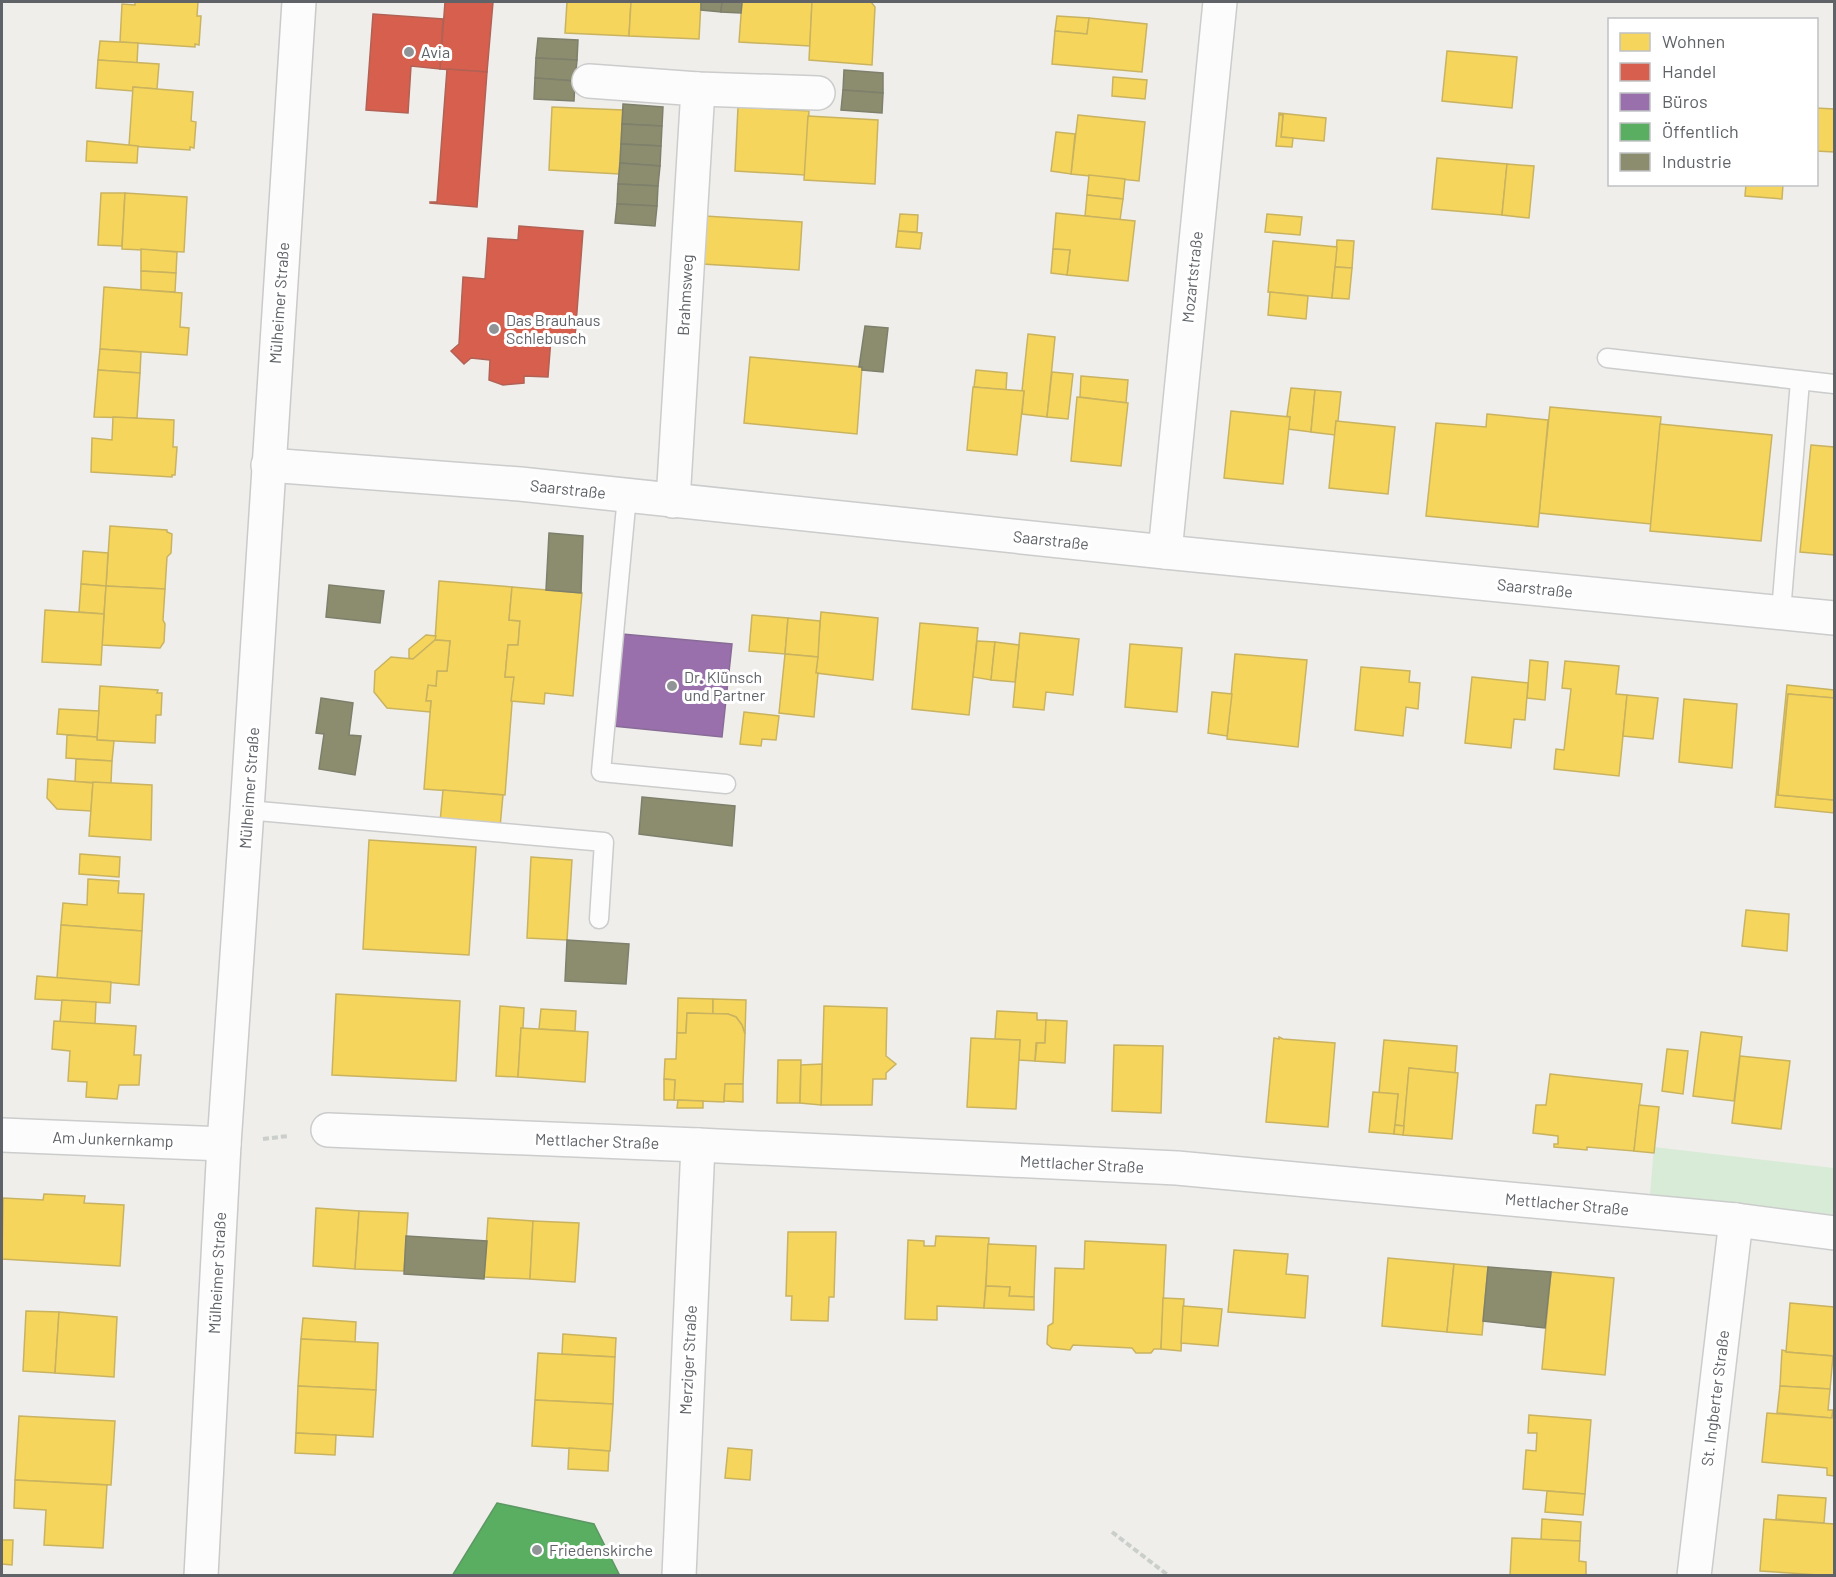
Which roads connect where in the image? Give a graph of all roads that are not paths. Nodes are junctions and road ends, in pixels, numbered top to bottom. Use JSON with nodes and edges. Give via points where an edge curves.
{"nodes":[{"id":1,"x":299,"y":2,"type":"edge"},
{"id":2,"x":1220,"y":2,"type":"edge"},
{"id":3,"x":589,"y":81,"type":"dead end"},
{"id":4,"x":698,"y":89,"type":"junction"},
{"id":5,"x":818,"y":93,"type":"dead end"},
{"id":6,"x":1607,"y":358,"type":"dead end"},
{"id":7,"x":1800,"y":381,"type":"junction"},
{"id":8,"x":1834,"y":384,"type":"edge"},
{"id":9,"x":268,"y":465,"type":"junction"},
{"id":10,"x":627,"y":496,"type":"junction"},
{"id":11,"x":673,"y":501,"type":"junction"},
{"id":12,"x":1165,"y":552,"type":"junction"},
{"id":13,"x":1781,"y":612,"type":"junction"},
{"id":14,"x":1834,"y":618,"type":"edge"},
{"id":15,"x":726,"y":783,"type":"dead end"},
{"id":16,"x":248,"y":810,"type":"junction"},
{"id":17,"x":599,"y":919,"type":"dead end"},
{"id":18,"x":328,"y":1130,"type":"road end"},
{"id":19,"x":2,"y":1135,"type":"edge"},
{"id":20,"x":224,"y":1144,"type":"junction"},
{"id":21,"x":698,"y":1145,"type":"junction"},
{"id":22,"x":1736,"y":1220,"type":"junction"},
{"id":23,"x":1834,"y":1233,"type":"edge"},
{"id":24,"x":201,"y":1575,"type":"edge"},
{"id":25,"x":679,"y":1575,"type":"edge"},
{"id":26,"x":1694,"y":1575,"type":"edge"}],
"edges":[{"from":1,"to":9,"type":"street","name":"Mülheimer Straße"},
{"from":2,"to":12,"type":"street","name":"Mozartstraße"},
{"from":3,"to":4,"type":"street"},
{"from":4,"to":5,"type":"street"},
{"from":4,"to":11,"type":"street","name":"Brahmsweg"},
{"from":6,"to":7,"type":"lane"},
{"from":7,"to":8,"type":"lane"},
{"from":7,"to":13,"type":"lane"},
{"from":9,"to":10,"type":"street","name":"Saarstraße"},
{"from":9,"to":16,"type":"street","name":"Mülheimer Straße"},
{"from":10,"to":11,"type":"street","name":"Saarstraße"},
{"from":10,"to":15,"type":"lane","via":[[601,772]]},
{"from":11,"to":12,"type":"street","name":"Saarstraße"},
{"from":12,"to":13,"type":"street","name":"Saarstraße"},
{"from":13,"to":14,"type":"street","name":"Saarstraße"},
{"from":16,"to":17,"type":"lane","via":[[604,842]]},
{"from":16,"to":20,"type":"street","name":"Mülheimer Straße"},
{"from":18,"to":21,"type":"street","name":"Mettlacher Straße"},
{"from":19,"to":20,"type":"street","name":"Am Junkernkamp"},
{"from":20,"to":24,"type":"street","name":"Mülheimer Straße"},
{"from":21,"to":22,"type":"street","name":"Mettlacher Straße","via":[[1177,1168]]},
{"from":21,"to":25,"type":"street","name":"Merziger Straße"},
{"from":22,"to":23,"type":"street","name":"Mettlacher Straße"},
{"from":22,"to":26,"type":"street","name":"St. Ingberter Straße"}]}
